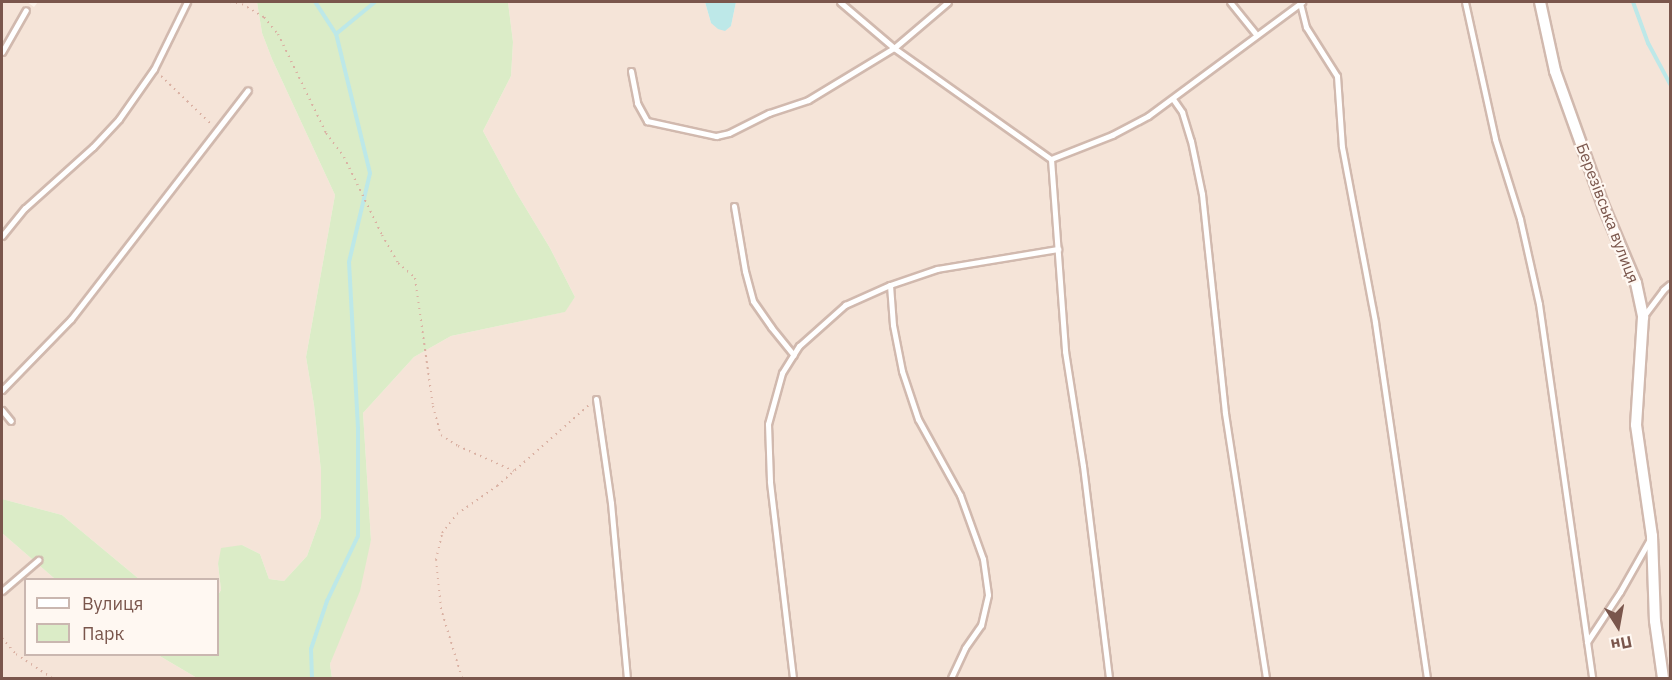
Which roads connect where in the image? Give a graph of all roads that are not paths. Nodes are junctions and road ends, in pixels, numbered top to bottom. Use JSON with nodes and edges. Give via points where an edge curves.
{"nodes":[{"id":1,"x":187,"y":2,"type":"edge"},
{"id":2,"x":840,"y":2,"type":"edge"},
{"id":3,"x":948,"y":2,"type":"edge"},
{"id":4,"x":1230,"y":2,"type":"edge"},
{"id":5,"x":1301,"y":2,"type":"edge"},
{"id":6,"x":1465,"y":2,"type":"edge"},
{"id":7,"x":1540,"y":2,"type":"edge"},
{"id":8,"x":26,"y":10,"type":"dead end"},
{"id":9,"x":1256,"y":33,"type":"junction"},
{"id":10,"x":894,"y":48,"type":"junction"},
{"id":11,"x":2,"y":52,"type":"edge"},
{"id":12,"x":631,"y":71,"type":"dead end"},
{"id":13,"x":248,"y":90,"type":"dead end"},
{"id":14,"x":1173,"y":99,"type":"junction"},
{"id":15,"x":1051,"y":159,"type":"junction"},
{"id":16,"x":734,"y":206,"type":"dead end"},
{"id":17,"x":2,"y":236,"type":"edge"},
{"id":18,"x":1058,"y":249,"type":"junction"},
{"id":19,"x":1671,"y":284,"type":"edge"},
{"id":20,"x":890,"y":285,"type":"junction"},
{"id":21,"x":1643,"y":317,"type":"junction"},
{"id":22,"x":794,"y":355,"type":"junction"},
{"id":23,"x":2,"y":390,"type":"edge"},
{"id":24,"x":596,"y":399,"type":"road end"},
{"id":25,"x":2,"y":410,"type":"edge"},
{"id":26,"x":11,"y":421,"type":"dead end"},
{"id":27,"x":1652,"y":536,"type":"junction"},
{"id":28,"x":38,"y":560,"type":"dead end"},
{"id":29,"x":2,"y":591,"type":"edge"},
{"id":30,"x":1587,"y":642,"type":"junction"},
{"id":31,"x":627,"y":678,"type":"edge"},
{"id":32,"x":793,"y":678,"type":"edge"},
{"id":33,"x":951,"y":678,"type":"edge"},
{"id":34,"x":1109,"y":678,"type":"edge"},
{"id":35,"x":1266,"y":678,"type":"edge"},
{"id":36,"x":1427,"y":678,"type":"edge"},
{"id":37,"x":1592,"y":678,"type":"edge"},
{"id":38,"x":1663,"y":678,"type":"edge"}],
"edges":[{"from":1,"to":17,"type":"lane","via":[[154,69],[118,119],[25,208]]},
{"from":2,"to":10,"type":"lane"},
{"from":3,"to":10,"type":"lane"},
{"from":4,"to":9,"type":"lane"},
{"from":5,"to":9,"type":"lane"},
{"from":5,"to":36,"type":"lane","via":[[1306,27],[1337,76],[1342,147],[1375,322]]},
{"from":6,"to":30,"type":"lane","via":[[1539,304]]},
{"from":7,"to":21,"type":"street","name":"Березівська вулиця","via":[[1555,71],[1636,283]]},
{"from":8,"to":11,"type":"lane"},
{"from":9,"to":14,"type":"lane"},
{"from":10,"to":12,"type":"lane","via":[[808,100],[716,136],[647,121],[637,103]]},
{"from":10,"to":15,"type":"lane"},
{"from":13,"to":23,"type":"lane","via":[[71,319]]},
{"from":14,"to":15,"type":"lane","via":[[1112,135]]},
{"from":14,"to":35,"type":"lane","via":[[1182,112],[1191,141],[1202,194],[1225,413]]},
{"from":15,"to":18,"type":"lane"},
{"from":16,"to":22,"type":"lane","via":[[753,301]]},
{"from":18,"to":20,"type":"lane","via":[[937,269]]},
{"from":18,"to":34,"type":"lane","via":[[1065,351]]},
{"from":19,"to":21,"type":"lane"},
{"from":20,"to":22,"type":"lane","via":[[845,305]]},
{"from":20,"to":33,"type":"lane","via":[[902,371],[918,419],[960,495],[983,560],[988,595],[981,625]]},
{"from":21,"to":27,"type":"street","name":"Березівська вулиця","via":[[1636,424]]},
{"from":22,"to":32,"type":"lane","via":[[782,374],[768,424],[770,481]]},
{"from":24,"to":31,"type":"lane"},
{"from":25,"to":26,"type":"lane"},
{"from":27,"to":30,"type":"lane"},
{"from":27,"to":38,"type":"street","name":"Березівська вулиця","via":[[1655,621]]},
{"from":28,"to":29,"type":"lane"},
{"from":30,"to":37,"type":"lane"}]}
